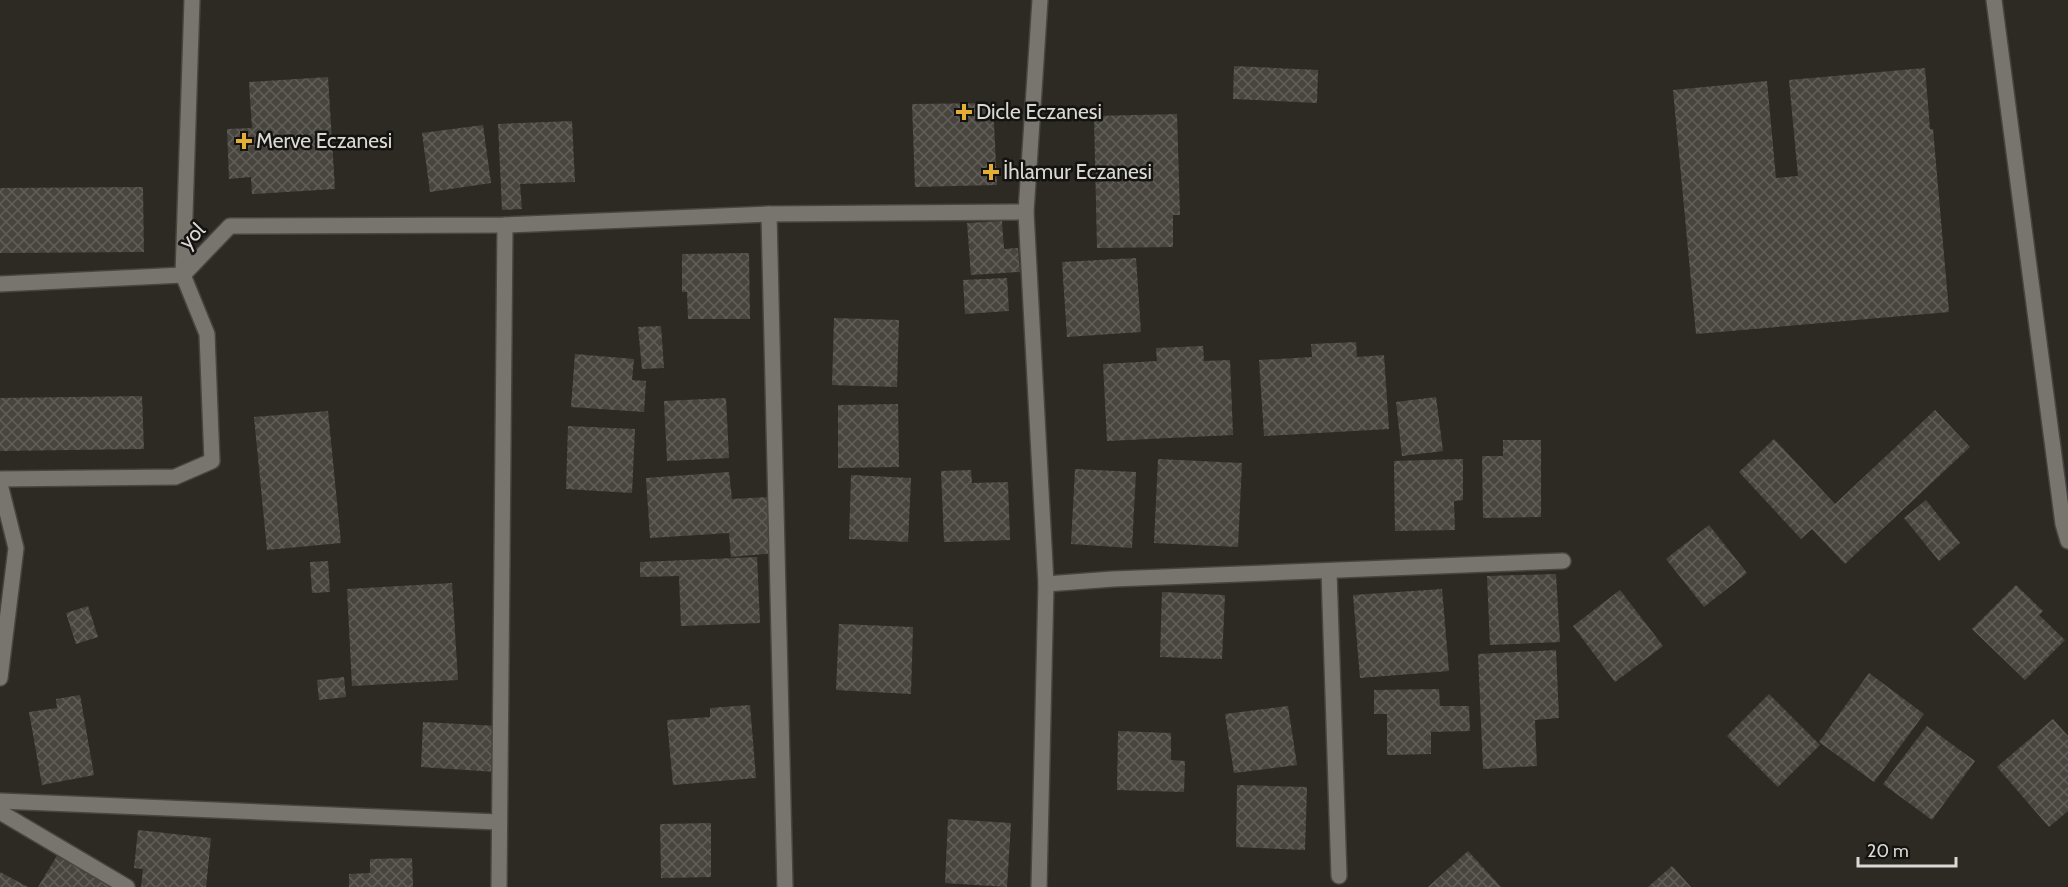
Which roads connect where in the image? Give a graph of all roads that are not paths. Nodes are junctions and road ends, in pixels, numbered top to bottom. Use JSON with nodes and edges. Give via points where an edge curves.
{"nodes":[{"id":1,"x":192,"y":0,"type":"edge"},
{"id":2,"x":1040,"y":0,"type":"edge"},
{"id":3,"x":1994,"y":0,"type":"edge"},
{"id":4,"x":1026,"y":212,"type":"junction"},
{"id":5,"x":769,"y":214,"type":"junction"},
{"id":6,"x":505,"y":225,"type":"junction"},
{"id":7,"x":183,"y":275,"type":"junction"},
{"id":8,"x":0,"y":284,"type":"edge"},
{"id":9,"x":0,"y":479,"type":"edge"},
{"id":10,"x":0,"y":484,"type":"edge"},
{"id":11,"x":2068,"y":541,"type":"edge"},
{"id":12,"x":1563,"y":561,"type":"dead end"},
{"id":13,"x":1329,"y":572,"type":"junction"},
{"id":14,"x":1046,"y":584,"type":"junction"},
{"id":15,"x":0,"y":678,"type":"edge"},
{"id":16,"x":0,"y":801,"type":"edge"},
{"id":17,"x":0,"y":812,"type":"edge"},
{"id":18,"x":498,"y":822,"type":"junction"},
{"id":19,"x":1339,"y":876,"type":"dead end"},
{"id":20,"x":127,"y":887,"type":"edge"},
{"id":21,"x":499,"y":887,"type":"edge"},
{"id":22,"x":785,"y":887,"type":"edge"},
{"id":23,"x":1039,"y":887,"type":"edge"}],
"edges":[{"from":1,"to":7,"type":"street"},
{"from":2,"to":4,"type":"street"},
{"from":3,"to":11,"type":"street","via":[[2061,512]]},
{"from":4,"to":5,"type":"street"},
{"from":4,"to":14,"type":"street"},
{"from":5,"to":6,"type":"street"},
{"from":5,"to":22,"type":"street"},
{"from":6,"to":7,"type":"street","name":"yol","via":[[230,226]]},
{"from":6,"to":18,"type":"street"},
{"from":7,"to":8,"type":"street"},
{"from":7,"to":9,"type":"street","via":[[207,334],[212,461],[175,477]]},
{"from":10,"to":15,"type":"street","via":[[16,548]]},
{"from":12,"to":13,"type":"street"},
{"from":13,"to":14,"type":"street"},
{"from":13,"to":19,"type":"street"},
{"from":14,"to":23,"type":"street"},
{"from":16,"to":18,"type":"street"},
{"from":17,"to":20,"type":"street"},
{"from":18,"to":21,"type":"street"}]}
